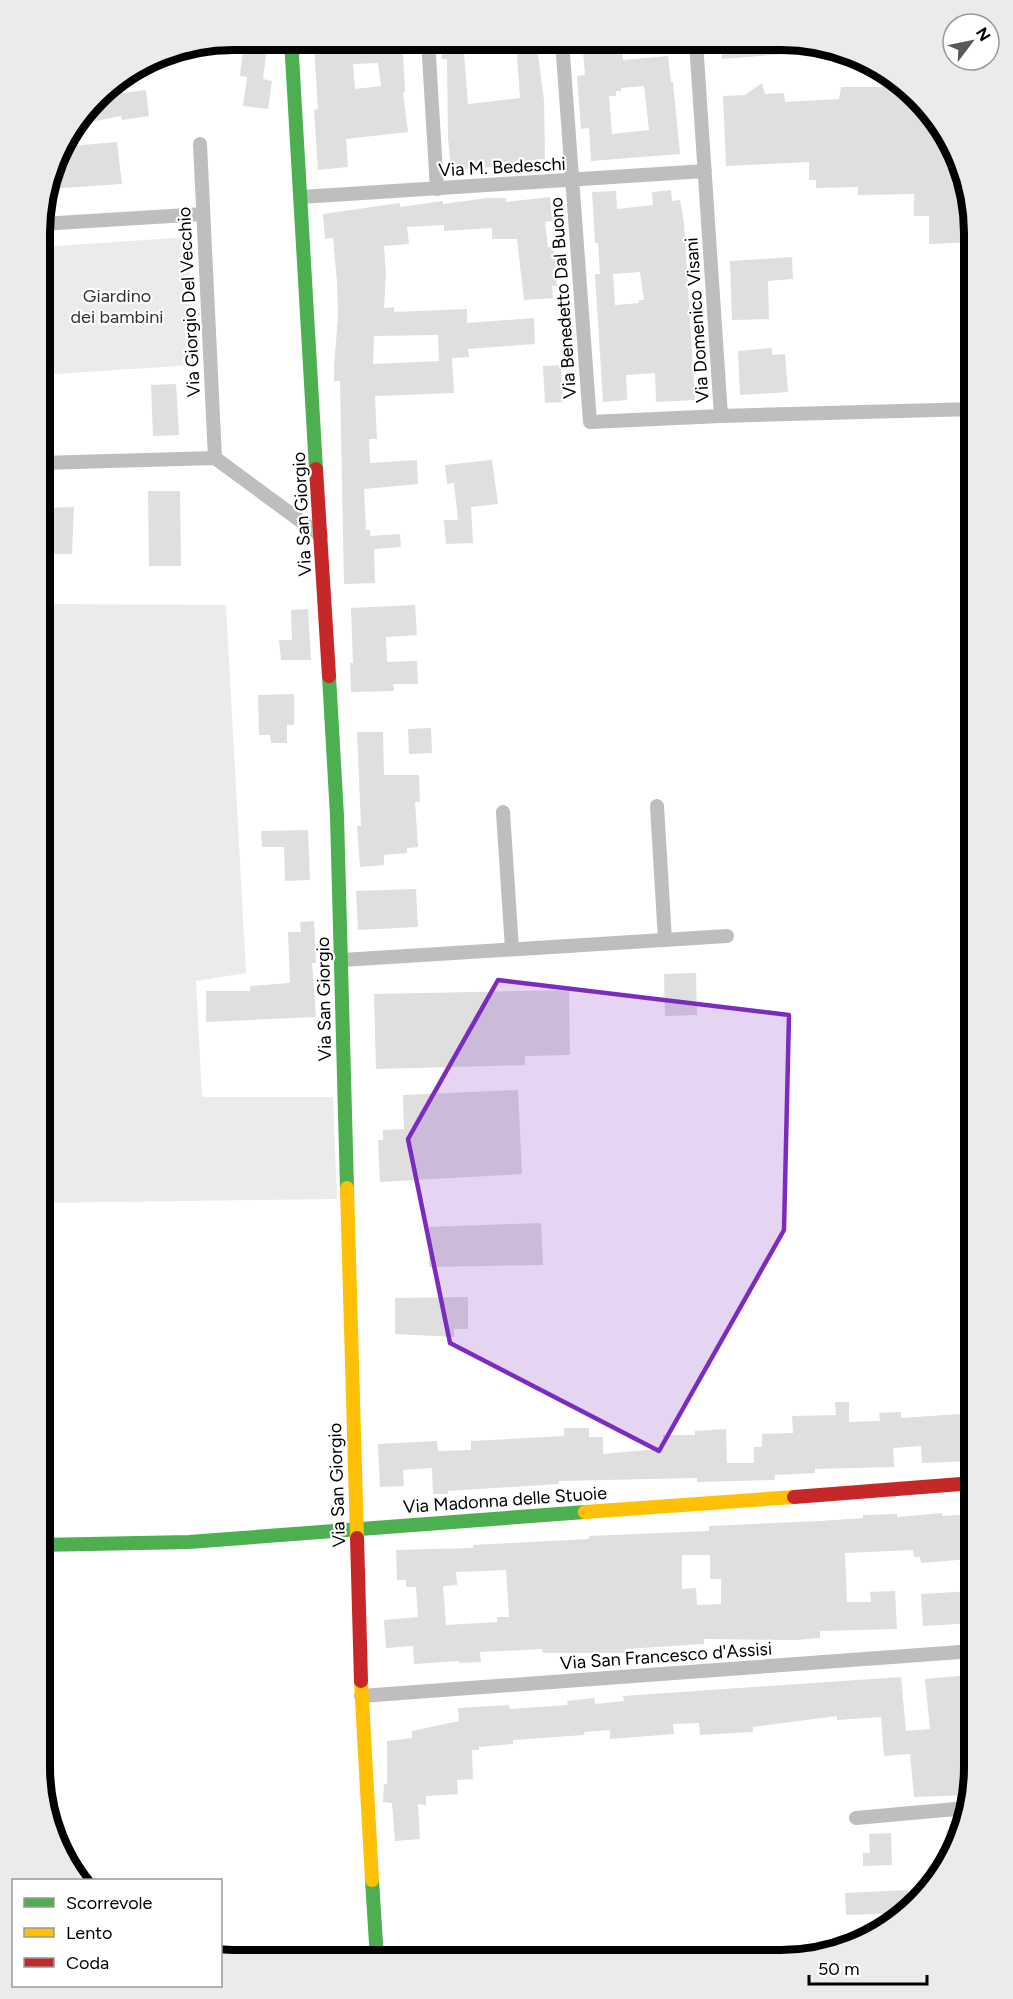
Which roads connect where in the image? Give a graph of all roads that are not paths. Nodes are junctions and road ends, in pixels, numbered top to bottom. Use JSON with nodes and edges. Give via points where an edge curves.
{"nodes":[{"id":1,"x":292,"y":50,"type":"edge"},
{"id":2,"x":429,"y":50,"type":"edge"},
{"id":3,"x":563,"y":50,"type":"edge"},
{"id":4,"x":697,"y":50,"type":"edge"},
{"id":5,"x":200,"y":144,"type":"dead end"},
{"id":6,"x":705,"y":171,"type":"junction"},
{"id":7,"x":573,"y":182,"type":"junction"},
{"id":8,"x":437,"y":189,"type":"junction"},
{"id":9,"x":301,"y":197,"type":"junction"},
{"id":10,"x":203,"y":214,"type":"junction"},
{"id":11,"x":50,"y":223,"type":"edge"},
{"id":12,"x":964,"y":409,"type":"edge"},
{"id":13,"x":721,"y":416,"type":"junction"},
{"id":14,"x":215,"y":458,"type":"junction"},
{"id":15,"x":50,"y":463,"type":"edge"},
{"id":16,"x":321,"y":536,"type":"junction"},
{"id":17,"x":657,"y":806,"type":"dead end"},
{"id":18,"x":503,"y":812,"type":"dead end"},
{"id":19,"x":727,"y":936,"type":"dead end"},
{"id":20,"x":665,"y":940,"type":"junction"},
{"id":21,"x":512,"y":949,"type":"junction"},
{"id":22,"x":342,"y":960,"type":"junction"},
{"id":23,"x":963,"y":1484,"type":"edge"},
{"id":24,"x":356,"y":1529,"type":"junction"},
{"id":25,"x":50,"y":1545,"type":"edge"},
{"id":26,"x":963,"y":1653,"type":"edge"},
{"id":27,"x":361,"y":1696,"type":"junction"},
{"id":28,"x":958,"y":1809,"type":"edge"},
{"id":29,"x":856,"y":1818,"type":"dead end"},
{"id":30,"x":376,"y":1950,"type":"edge"}],
"edges":[{"from":1,"to":9,"type":"street","name":"Via San Giorgio"},
{"from":2,"to":8,"type":"street"},
{"from":3,"to":7,"type":"street","name":"Via Benedetto Dal Buono"},
{"from":4,"to":6,"type":"street","name":"Via Domenico Visani"},
{"from":5,"to":10,"type":"street","name":"Via Giorgio Del Vecchio"},
{"from":6,"to":7,"type":"street","name":"Via M. Bedeschi"},
{"from":6,"to":13,"type":"street","name":"Via Domenico Visani"},
{"from":7,"to":8,"type":"street","name":"Via M. Bedeschi"},
{"from":7,"to":13,"type":"street","name":"Via Benedetto Dal Buono","via":[[590,422]]},
{"from":8,"to":9,"type":"street","name":"Via M. Bedeschi"},
{"from":9,"to":16,"type":"street","name":"Via San Giorgio"},
{"from":10,"to":11,"type":"street"},
{"from":10,"to":14,"type":"street","name":"Via Giorgio Del Vecchio"},
{"from":12,"to":13,"type":"street","name":"Via Domenico Visani"},
{"from":14,"to":15,"type":"street"},
{"from":14,"to":16,"type":"street"},
{"from":16,"to":22,"type":"street","name":"Via San Giorgio"},
{"from":17,"to":20,"type":"street"},
{"from":18,"to":21,"type":"street"},
{"from":19,"to":20,"type":"street"},
{"from":20,"to":21,"type":"street"},
{"from":21,"to":22,"type":"street"},
{"from":22,"to":24,"type":"street","name":"Via San Giorgio"},
{"from":23,"to":24,"type":"street","name":"Via Madonna delle Stuoie"},
{"from":24,"to":25,"type":"street","name":"Via Madonna delle Stuoie","via":[[189,1542]]},
{"from":24,"to":27,"type":"street","name":"Via San Giorgio"},
{"from":26,"to":27,"type":"street","name":"Via San Francesco d'Assisi"},
{"from":27,"to":30,"type":"street","name":"Via San Giorgio"},
{"from":28,"to":29,"type":"street"}]}
